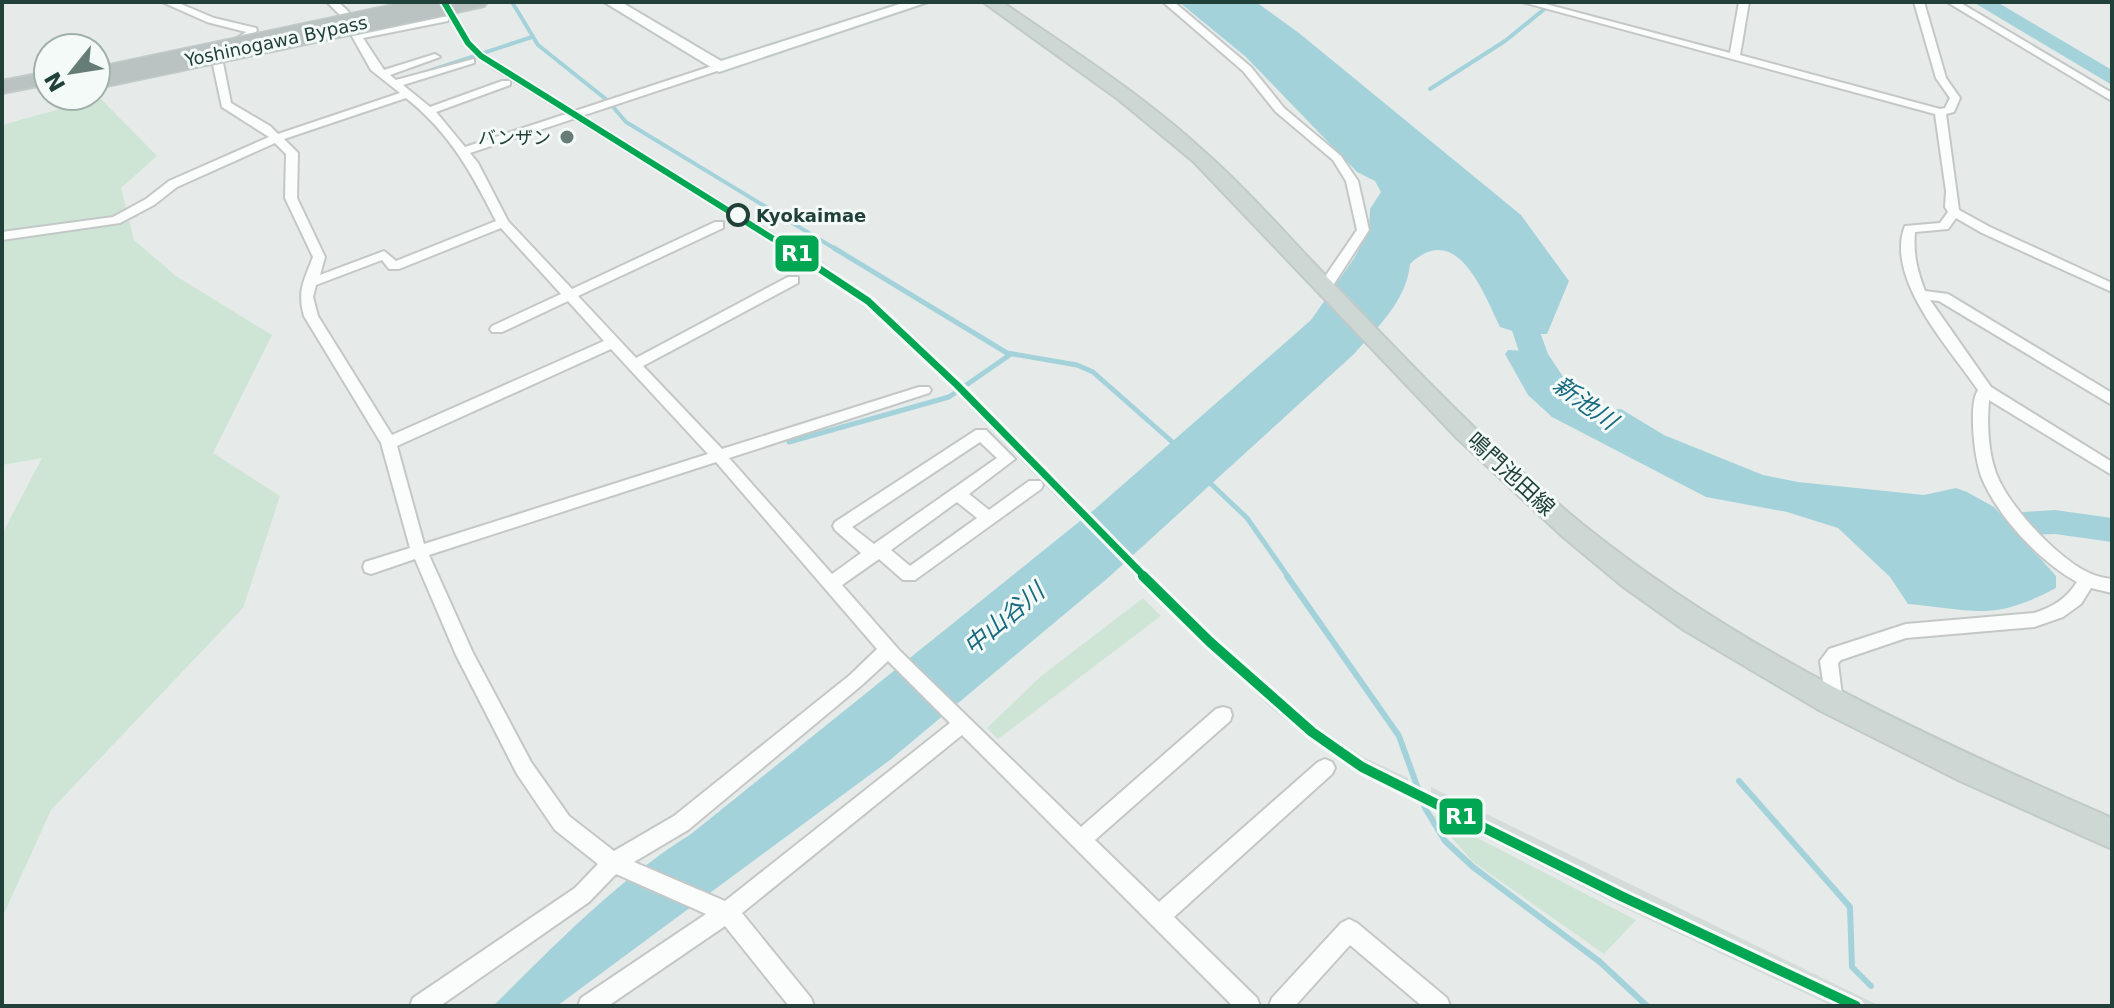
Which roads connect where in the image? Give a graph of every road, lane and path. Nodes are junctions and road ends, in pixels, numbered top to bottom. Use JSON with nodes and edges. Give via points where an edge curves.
{"nodes":[{"id":1,"x":167,"y":2,"type":"edge"},
{"id":2,"x":332,"y":2,"type":"edge"},
{"id":3,"x":413,"y":2,"type":"edge"},
{"id":4,"x":427,"y":2,"type":"edge"},
{"id":5,"x":456,"y":2,"type":"edge"},
{"id":6,"x":478,"y":2,"type":"edge"},
{"id":7,"x":611,"y":2,"type":"edge"},
{"id":8,"x":921,"y":2,"type":"edge"},
{"id":9,"x":991,"y":2,"type":"edge"},
{"id":10,"x":1168,"y":2,"type":"edge"},
{"id":11,"x":1527,"y":2,"type":"edge"},
{"id":12,"x":1744,"y":2,"type":"edge"},
{"id":13,"x":1919,"y":2,"type":"edge"},
{"id":14,"x":1952,"y":2,"type":"edge"},
{"id":15,"x":1556,"y":6,"type":"edge"},
{"id":16,"x":380,"y":16,"type":"junction"},
{"id":17,"x":356,"y":33,"type":"junction"},
{"id":18,"x":435,"y":57,"type":"dead end"},
{"id":19,"x":1734,"y":57,"type":"junction"},
{"id":20,"x":470,"y":61,"type":"dead end"},
{"id":21,"x":112,"y":66,"type":"edge"},
{"id":22,"x":719,"y":67,"type":"junction"},
{"id":23,"x":112,"y":75,"type":"edge"},
{"id":24,"x":387,"y":79,"type":"junction"},
{"id":25,"x":32,"y":82,"type":"edge"},
{"id":26,"x":506,"y":83,"type":"dead end"},
{"id":27,"x":32,"y":87,"type":"edge"},
{"id":28,"x":4,"y":88,"type":"edge"},
{"id":29,"x":404,"y":95,"type":"junction"},
{"id":30,"x":2112,"y":98,"type":"edge"},
{"id":31,"x":429,"y":111,"type":"junction"},
{"id":32,"x":1940,"y":112,"type":"junction"},
{"id":33,"x":276,"y":137,"type":"junction"},
{"id":34,"x":462,"y":152,"type":"junction"},
{"id":35,"x":1954,"y":212,"type":"junction"},
{"id":36,"x":503,"y":223,"type":"junction"},
{"id":37,"x":719,"y":225,"type":"dead end"},
{"id":38,"x":2,"y":236,"type":"edge"},
{"id":39,"x":793,"y":280,"type":"dead end"},
{"id":40,"x":308,"y":284,"type":"junction"},
{"id":41,"x":2112,"y":288,"type":"edge"},
{"id":42,"x":1327,"y":289,"type":"junction"},
{"id":43,"x":566,"y":294,"type":"junction"},
{"id":44,"x":1920,"y":294,"type":"junction"},
{"id":45,"x":497,"y":329,"type":"dead end"},
{"id":46,"x":612,"y":343,"type":"junction"},
{"id":47,"x":633,"y":365,"type":"junction"},
{"id":48,"x":924,"y":390,"type":"dead end"},
{"id":49,"x":1986,"y":391,"type":"junction"},
{"id":50,"x":2112,"y":400,"type":"edge"},
{"id":51,"x":389,"y":443,"type":"junction"},
{"id":52,"x":718,"y":455,"type":"junction"},
{"id":53,"x":2112,"y":469,"type":"edge"},
{"id":54,"x":1035,"y":485,"type":"dead end"},
{"id":55,"x":958,"y":494,"type":"junction"},
{"id":56,"x":988,"y":518,"type":"junction"},
{"id":57,"x":419,"y":550,"type":"junction"},
{"id":58,"x":876,"y":552,"type":"junction"},
{"id":59,"x":371,"y":567,"type":"dead end"},
{"id":60,"x":2087,"y":580,"type":"junction"},
{"id":61,"x":830,"y":584,"type":"junction"},
{"id":62,"x":2112,"y":586,"type":"edge"},
{"id":63,"x":891,"y":652,"type":"junction"},
{"id":64,"x":1834,"y":704,"type":"junction"},
{"id":65,"x":1223,"y":715,"type":"dead end"},
{"id":66,"x":957,"y":720,"type":"junction"},
{"id":67,"x":1325,"y":768,"type":"dead end"},
{"id":68,"x":2112,"y":834,"type":"edge"},
{"id":69,"x":1081,"y":840,"type":"junction"},
{"id":70,"x":620,"y":866,"type":"junction"},
{"id":71,"x":720,"y":908,"type":"junction"},
{"id":72,"x":1159,"y":916,"type":"junction"},
{"id":73,"x":1433,"y":1004,"type":"edge"},
{"id":74,"x":421,"y":1006,"type":"edge"},
{"id":75,"x":589,"y":1006,"type":"edge"},
{"id":76,"x":803,"y":1006,"type":"edge"},
{"id":77,"x":1249,"y":1006,"type":"edge"},
{"id":78,"x":1280,"y":1006,"type":"edge"}],
"edges":[{"from":1,"to":33,"type":"street","via":[[252,30],[210,61],[218,63],[226,105]]},
{"from":2,"to":17,"type":"street"},
{"from":3,"to":16,"type":"highway"},
{"from":4,"to":16,"type":"highway","name":"Yoshinogawa Bypass","bridge":true},
{"from":5,"to":16,"type":"highway","name":"Yoshinogawa Bypass","bridge":true},
{"from":6,"to":16,"type":"highway","bridge":true},
{"from":7,"to":22,"type":"street"},
{"from":8,"to":22,"type":"street"},
{"from":9,"to":42,"type":"main road","name":"鳴門池田線","via":[[1126,95],[1181,141]]},
{"from":10,"to":42,"type":"street","via":[[1247,69],[1280,110],[1337,158],[1352,181],[1363,230]]},
{"from":11,"to":15,"type":"street"},
{"from":12,"to":19,"type":"street"},
{"from":13,"to":32,"type":"street","via":[[1941,78],[1955,98],[1950,110]]},
{"from":14,"to":30,"type":"street"},
{"from":15,"to":19,"type":"street"},
{"from":16,"to":21,"type":"highway","name":"Yoshinogawa Bypass","bridge":true},
{"from":16,"to":23,"type":"highway","name":"Yoshinogawa Bypass","bridge":true},
{"from":17,"to":17,"type":"street","via":[[444,19],[431,16]]},
{"from":17,"to":24,"type":"street"},
{"from":18,"to":24,"type":"street"},
{"from":19,"to":32,"type":"street"},
{"from":20,"to":24,"type":"street"},
{"from":22,"to":34,"type":"street"},
{"from":24,"to":29,"type":"street"},
{"from":25,"to":28,"type":"highway"},
{"from":26,"to":31,"type":"street"},
{"from":27,"to":28,"type":"highway"},
{"from":29,"to":31,"type":"street"},
{"from":29,"to":33,"type":"street"},
{"from":31,"to":34,"type":"street"},
{"from":32,"to":35,"type":"street"},
{"from":33,"to":38,"type":"street","via":[[173,184],[116,220]]},
{"from":33,"to":40,"type":"street","via":[[292,153],[291,198],[319,257]]},
{"from":34,"to":36,"type":"street","via":[[482,178]]},
{"from":35,"to":41,"type":"street"},
{"from":35,"to":44,"type":"street","via":[[1944,226],[1909,229],[1906,261]]},
{"from":36,"to":40,"type":"street","via":[[394,266],[384,255]]},
{"from":36,"to":43,"type":"street"},
{"from":37,"to":43,"type":"street"},
{"from":39,"to":47,"type":"street"},
{"from":40,"to":51,"type":"street","via":[[311,316]]},
{"from":42,"to":64,"type":"main road","name":"鳴門池田線","via":[[1490,457],[1573,531],[1717,634]]},
{"from":43,"to":45,"type":"street"},
{"from":43,"to":46,"type":"street"},
{"from":44,"to":49,"type":"street"},
{"from":44,"to":50,"type":"street","via":[[1943,297]]},
{"from":46,"to":47,"type":"street"},
{"from":46,"to":51,"type":"street"},
{"from":47,"to":52,"type":"street"},
{"from":48,"to":52,"type":"street"},
{"from":49,"to":53,"type":"street"},
{"from":49,"to":60,"type":"street","via":[[1979,422],[1989,475],[2005,502],[2046,548]]},
{"from":51,"to":57,"type":"street"},
{"from":52,"to":57,"type":"street"},
{"from":52,"to":61,"type":"street"},
{"from":54,"to":56,"type":"street"},
{"from":55,"to":56,"type":"street"},
{"from":55,"to":58,"type":"street"},
{"from":55,"to":58,"type":"street","via":[[1007,459],[981,434],[841,526]]},
{"from":56,"to":58,"type":"street","via":[[909,575]]},
{"from":57,"to":59,"type":"street"},
{"from":57,"to":70,"type":"street","via":[[465,655],[524,768],[562,823]]},
{"from":58,"to":61,"type":"street"},
{"from":60,"to":62,"type":"street"},
{"from":60,"to":64,"type":"street","via":[[2082,594],[2044,620],[1908,630],[1835,654],[1829,661]]},
{"from":61,"to":63,"type":"street"},
{"from":63,"to":66,"type":"street"},
{"from":63,"to":70,"type":"street","via":[[681,823]]},
{"from":64,"to":68,"type":"main road","name":"鳴門池田線"},
{"from":65,"to":69,"type":"street"},
{"from":66,"to":69,"type":"street"},
{"from":66,"to":71,"type":"street"},
{"from":67,"to":72,"type":"street"},
{"from":69,"to":72,"type":"street"},
{"from":70,"to":71,"type":"street"},
{"from":70,"to":74,"type":"street"},
{"from":71,"to":75,"type":"street"},
{"from":71,"to":76,"type":"street"},
{"from":72,"to":77,"type":"street"},
{"from":73,"to":78,"type":"street","via":[[1349,930]]}]}
